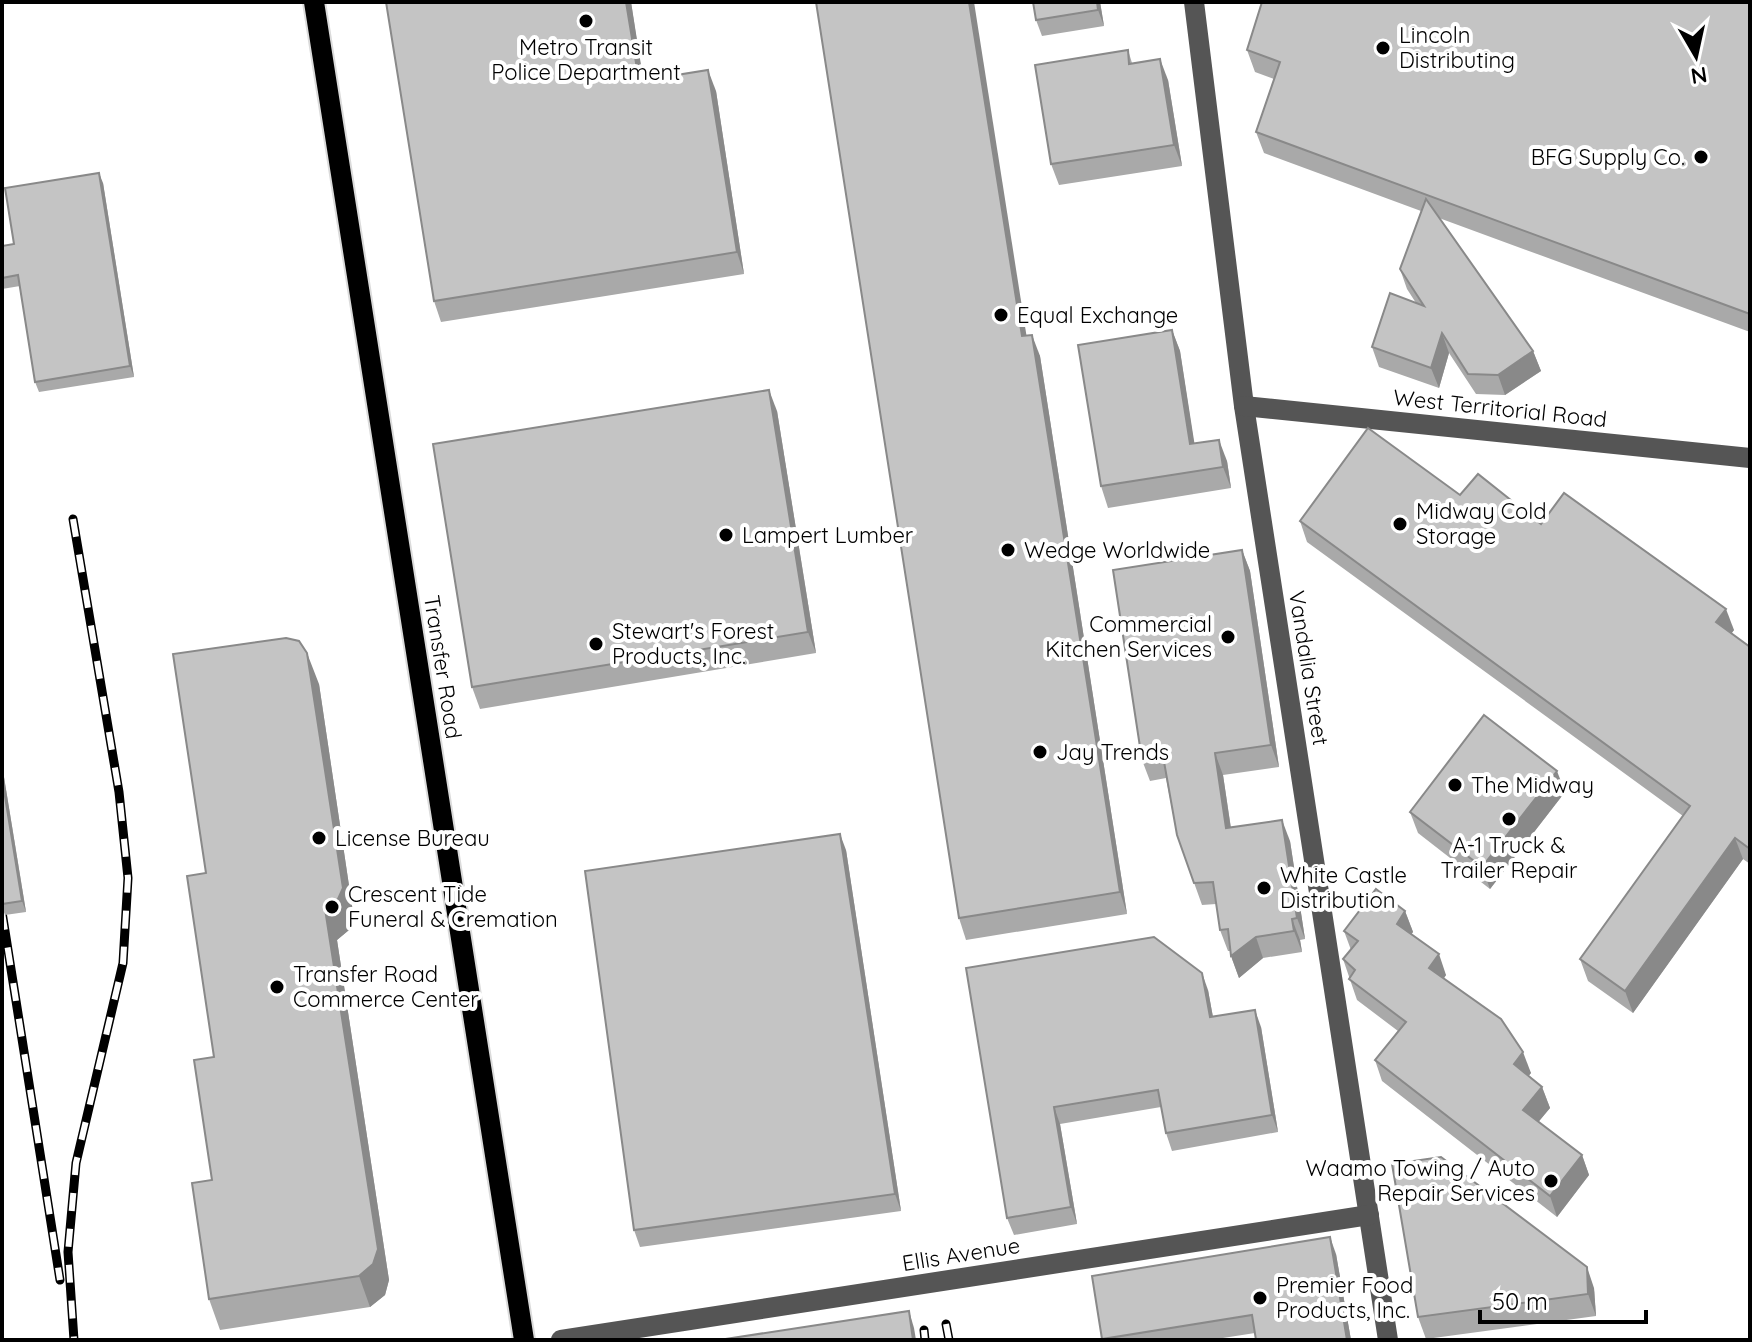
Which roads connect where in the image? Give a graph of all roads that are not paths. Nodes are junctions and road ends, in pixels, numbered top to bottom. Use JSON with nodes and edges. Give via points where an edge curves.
{"nodes":[{"id":1,"x":314,"y":2,"type":"edge"},
{"id":2,"x":1194,"y":2,"type":"edge"},
{"id":3,"x":1244,"y":406,"type":"junction"},
{"id":4,"x":1750,"y":458,"type":"edge"},
{"id":5,"x":1369,"y":1215,"type":"junction"},
{"id":6,"x":524,"y":1340,"type":"edge"},
{"id":7,"x":561,"y":1340,"type":"edge"},
{"id":8,"x":1388,"y":1340,"type":"edge"}],
"edges":[{"from":1,"to":6,"type":"main road","name":"Transfer Road"},
{"from":2,"to":3,"type":"street","name":"Vandalia Street"},
{"from":3,"to":4,"type":"street","name":"West Territorial Road"},
{"from":3,"to":5,"type":"street","name":"Vandalia Street"},
{"from":5,"to":7,"type":"street","name":"Ellis Avenue"},
{"from":5,"to":8,"type":"street","name":"Vandalia Street"}]}
